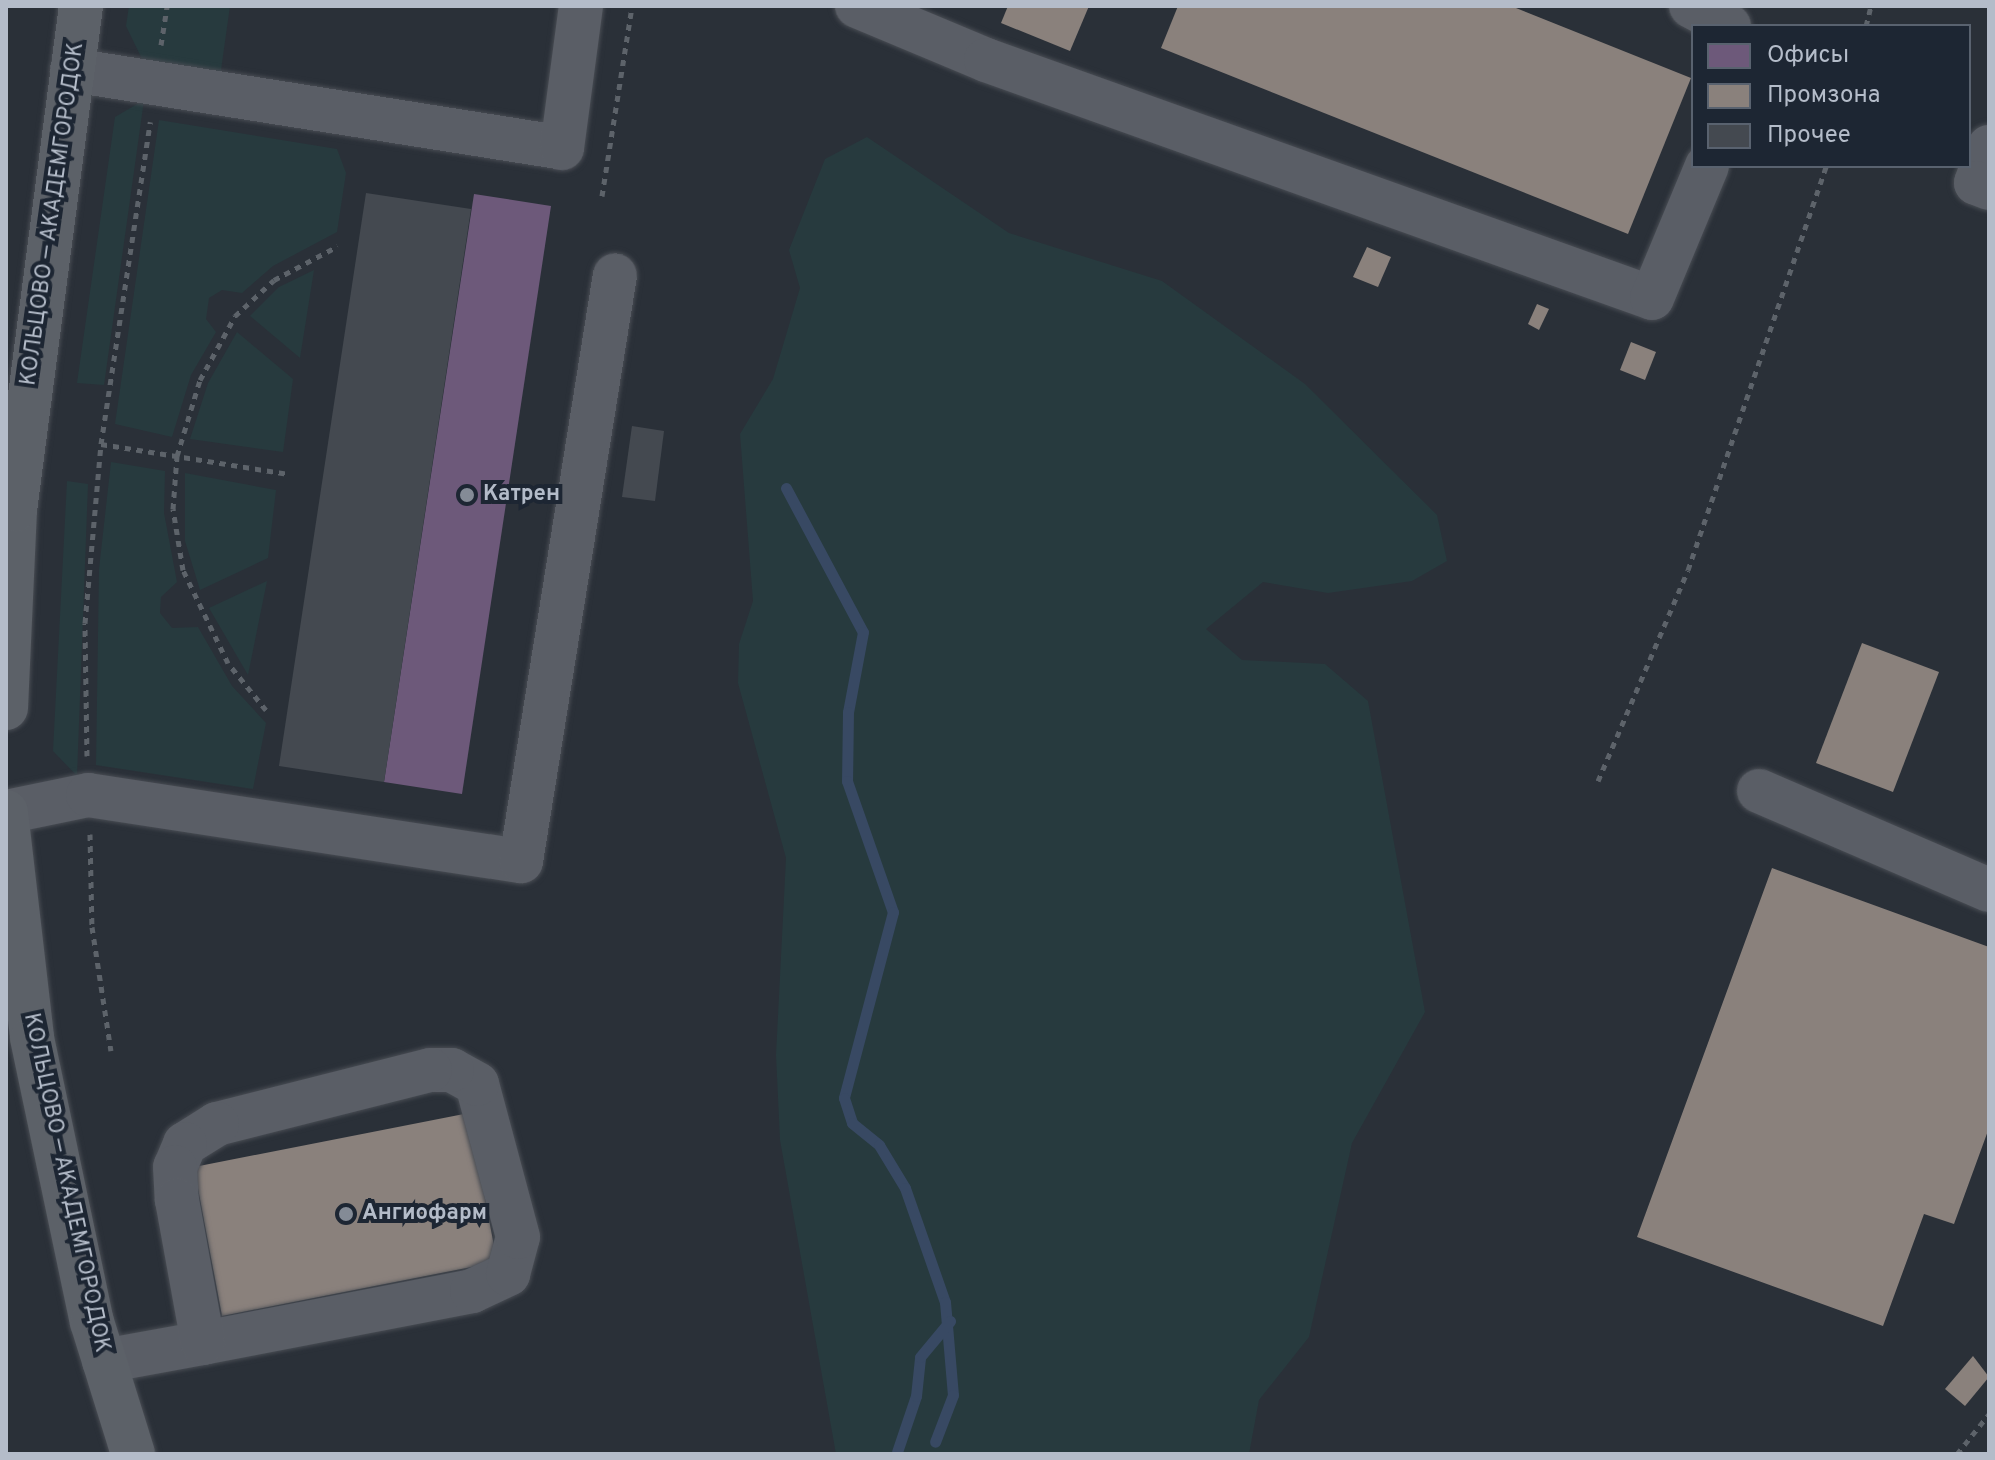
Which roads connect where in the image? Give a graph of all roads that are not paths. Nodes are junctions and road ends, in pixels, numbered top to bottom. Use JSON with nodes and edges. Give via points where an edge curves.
{"nodes":[{"id":1,"x":81,"y":6,"type":"edge"},
{"id":2,"x":581,"y":6,"type":"edge"},
{"id":3,"x":857,"y":6,"type":"edge"},
{"id":4,"x":1691,"y":6,"type":"edge"},
{"id":5,"x":910,"y":16,"type":"edge"},
{"id":6,"x":1725,"y":24,"type":"edge"},
{"id":7,"x":72,"y":70,"type":"junction"},
{"id":8,"x":1989,"y":147,"type":"edge"},
{"id":9,"x":1706,"y":168,"type":"edge"},
{"id":10,"x":1989,"y":188,"type":"edge"},
{"id":11,"x":615,"y":275,"type":"dead end"},
{"id":12,"x":6,"y":708,"type":"edge"},
{"id":13,"x":1759,"y":791,"type":"dead end"},
{"id":14,"x":6,"y":812,"type":"edge"},
{"id":15,"x":1989,"y":890,"type":"edge"},
{"id":16,"x":203,"y":1343,"type":"junction"},
{"id":17,"x":104,"y":1361,"type":"junction"},
{"id":18,"x":133,"y":1454,"type":"edge"}],
"edges":[{"from":1,"to":7,"type":"main road","name":"КОЛЬЦОВО — АКАДЕМГОРОДОК"},
{"from":2,"to":7,"type":"lane","via":[[562,148]]},
{"from":3,"to":5,"type":"lane"},
{"from":4,"to":6,"type":"lane"},
{"from":5,"to":9,"type":"lane","via":[[1652,298]]},
{"from":7,"to":12,"type":"main road","name":"КОЛЬЦОВО — АКАДЕМГОРОДОК","via":[[15,510]]},
{"from":8,"to":10,"type":"lane","via":[[1976,183]]},
{"from":11,"to":14,"type":"lane","via":[[521,861],[88,795]]},
{"from":13,"to":15,"type":"lane"},
{"from":14,"to":17,"type":"main road","name":"КОЛЬЦОВО — АКАДЕМГОРОДОК","via":[[32,1038]]},
{"from":16,"to":16,"type":"lane","via":[[472,1291],[508,1274],[518,1237],[477,1084],[452,1070],[430,1070],[217,1124],[185,1144],[175,1167],[177,1200]]},
{"from":16,"to":17,"type":"lane"},
{"from":17,"to":18,"type":"main road","name":"КОЛЬЦОВО — АКАДЕМГОРОДОК"}]}
